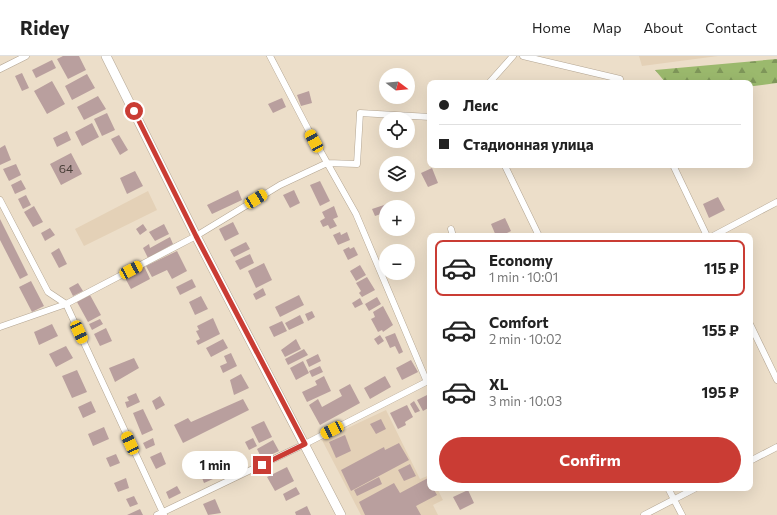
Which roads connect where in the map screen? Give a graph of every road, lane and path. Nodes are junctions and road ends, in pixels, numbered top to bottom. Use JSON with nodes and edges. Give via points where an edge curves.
{"nodes":[{"id":1,"x":26,"y":56,"type":"edge"},
{"id":2,"x":106,"y":56,"type":"edge"},
{"id":3,"x":270,"y":56,"type":"edge"},
{"id":4,"x":514,"y":56,"type":"edge"},
{"id":5,"x":523,"y":56,"type":"edge"},
{"id":6,"x":0,"y":69,"type":"edge"},
{"id":7,"x":620,"y":79,"type":"dead end"},
{"id":8,"x":493,"y":80,"type":"edge"},
{"id":9,"x":427,"y":117,"type":"edge"},
{"id":10,"x":327,"y":163,"type":"junction"},
{"id":11,"x":506,"y":168,"type":"dead end"},
{"id":12,"x":673,"y":168,"type":"edge"},
{"id":13,"x":0,"y":200,"type":"edge"},
{"id":14,"x":777,"y":202,"type":"edge"},
{"id":15,"x":451,"y":229,"type":"dead end"},
{"id":16,"x":452,"y":233,"type":"edge"},
{"id":17,"x":538,"y":233,"type":"edge"},
{"id":18,"x":706,"y":233,"type":"edge"},
{"id":19,"x":719,"y":233,"type":"edge"},
{"id":20,"x":196,"y":236,"type":"junction"},
{"id":21,"x":66,"y":304,"type":"junction"},
{"id":22,"x":0,"y":327,"type":"edge"},
{"id":23,"x":753,"y":330,"type":"edge"},
{"id":24,"x":427,"y":376,"type":"edge"},
{"id":25,"x":777,"y":380,"type":"edge"},
{"id":26,"x":427,"y":382,"type":"edge"},
{"id":27,"x":305,"y":444,"type":"junction"},
{"id":28,"x":777,"y":447,"type":"edge"},
{"id":29,"x":753,"y":459,"type":"edge"},
{"id":30,"x":670,"y":491,"type":"edge"},
{"id":31,"x":690,"y":491,"type":"edge"},
{"id":32,"x":674,"y":499,"type":"junction"},
{"id":33,"x":161,"y":514,"type":"edge"},
{"id":34,"x":341,"y":515,"type":"edge"},
{"id":35,"x":644,"y":515,"type":"edge"},
{"id":36,"x":682,"y":515,"type":"edge"}],
"edges":[{"from":1,"to":6,"type":"street"},
{"from":2,"to":20,"type":"main road"},
{"from":3,"to":10,"type":"street"},
{"from":4,"to":8,"type":"street"},
{"from":5,"to":7,"type":"street"},
{"from":9,"to":10,"type":"street","via":[[360,113],[357,164]]},
{"from":10,"to":20,"type":"street","via":[[280,185]]},
{"from":10,"to":24,"type":"street","via":[[356,214]]},
{"from":11,"to":17,"type":"street"},
{"from":12,"to":18,"type":"street"},
{"from":13,"to":21,"type":"street","via":[[48,292]]},
{"from":14,"to":19,"type":"street"},
{"from":15,"to":16,"type":"street"},
{"from":20,"to":21,"type":"street"},
{"from":20,"to":27,"type":"main road"},
{"from":21,"to":22,"type":"street"},
{"from":21,"to":33,"type":"street"},
{"from":23,"to":25,"type":"street"},
{"from":26,"to":27,"type":"street"},
{"from":27,"to":33,"type":"street"},
{"from":27,"to":34,"type":"main road"},
{"from":28,"to":29,"type":"street"},
{"from":30,"to":32,"type":"street"},
{"from":31,"to":32,"type":"street"},
{"from":32,"to":35,"type":"street"},
{"from":32,"to":36,"type":"street"}]}
